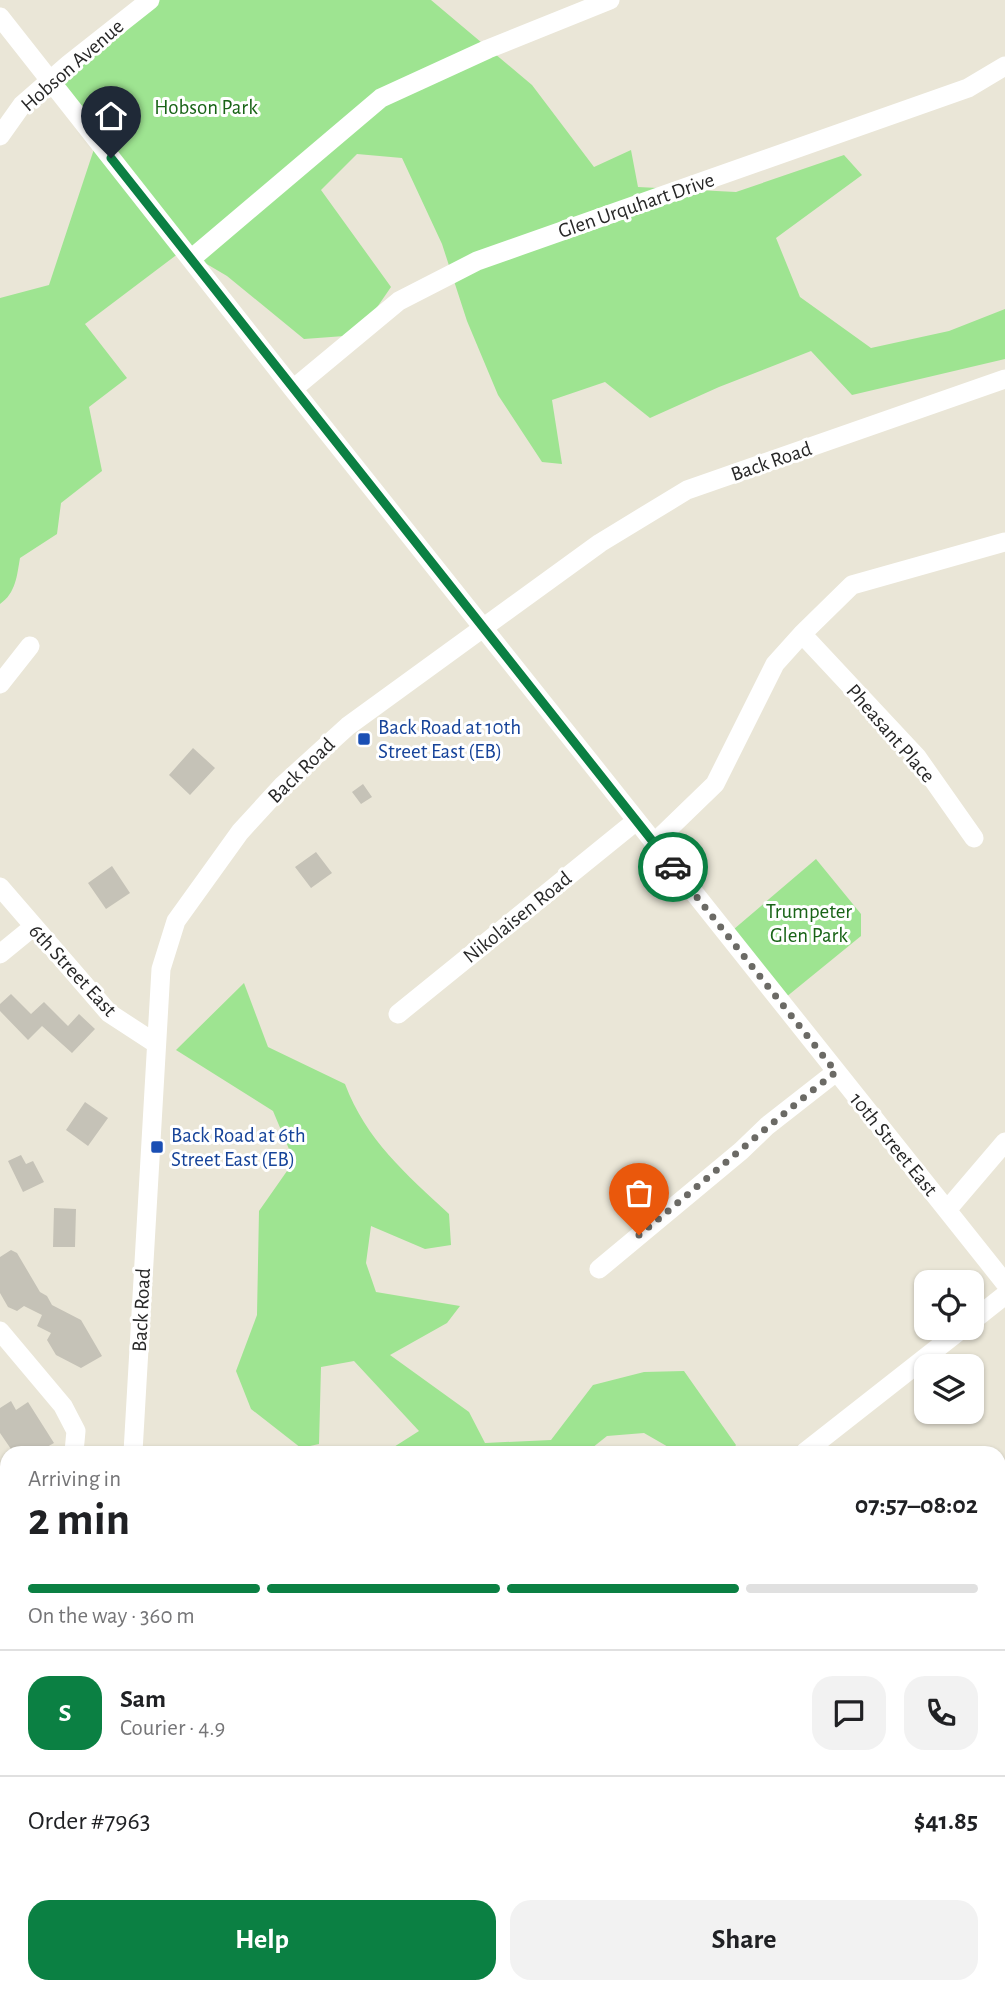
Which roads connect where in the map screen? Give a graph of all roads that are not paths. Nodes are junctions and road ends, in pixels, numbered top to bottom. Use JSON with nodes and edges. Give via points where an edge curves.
{"nodes":[{"id":1,"x":150,"y":0,"type":"edge"},
{"id":2,"x":610,"y":0,"type":"edge"},
{"id":3,"x":0,"y":17,"type":"edge"},
{"id":4,"x":1005,"y":66,"type":"edge"},
{"id":5,"x":50,"y":80,"type":"junction"},
{"id":6,"x":0,"y":136,"type":"edge"},
{"id":7,"x":191,"y":260,"type":"junction"},
{"id":8,"x":1005,"y":379,"type":"edge"},
{"id":9,"x":293,"y":389,"type":"junction"},
{"id":10,"x":1005,"y":542,"type":"edge"},
{"id":11,"x":484,"y":628,"type":"junction"},
{"id":12,"x":802,"y":634,"type":"junction"},
{"id":13,"x":30,"y":646,"type":"dead end"},
{"id":14,"x":0,"y":684,"type":"edge"},
{"id":15,"x":636,"y":821,"type":"junction"},
{"id":16,"x":974,"y":838,"type":"dead end"},
{"id":17,"x":654,"y":843,"type":"junction"},
{"id":18,"x":0,"y":887,"type":"edge"},
{"id":19,"x":33,"y":927,"type":"junction"},
{"id":20,"x":0,"y":954,"type":"edge"},
{"id":21,"x":398,"y":1014,"type":"dead end"},
{"id":22,"x":155,"y":1043,"type":"junction"},
{"id":23,"x":836,"y":1072,"type":"junction"},
{"id":24,"x":1005,"y":1142,"type":"edge"},
{"id":25,"x":947,"y":1210,"type":"junction"},
{"id":26,"x":598,"y":1269,"type":"dead end"},
{"id":27,"x":1005,"y":1283,"type":"edge"},
{"id":28,"x":1005,"y":1296,"type":"edge"},
{"id":29,"x":984,"y":1312,"type":"edge"},
{"id":30,"x":0,"y":1331,"type":"edge"},
{"id":31,"x":948,"y":1340,"type":"edge"},
{"id":32,"x":75,"y":1446,"type":"edge"},
{"id":33,"x":133,"y":1446,"type":"edge"},
{"id":34,"x":813,"y":1446,"type":"edge"}],
"edges":[{"from":1,"to":5,"type":"street","name":"Hobson Avenue"},
{"from":2,"to":7,"type":"street","via":[[381,98]]},
{"from":3,"to":5,"type":"street","name":"10th Street East"},
{"from":4,"to":9,"type":"street","name":"Glen Urquhart Drive","via":[[968,88],[477,261],[399,301]]},
{"from":5,"to":6,"type":"street","name":"Hobson Avenue","via":[[22,105]]},
{"from":5,"to":7,"type":"street","name":"10th Street East"},
{"from":7,"to":9,"type":"street","name":"10th Street East"},
{"from":8,"to":11,"type":"street","name":"Back Road","via":[[687,490],[600,543]]},
{"from":9,"to":11,"type":"street","name":"10th Street East"},
{"from":10,"to":12,"type":"street","via":[[852,585]]},
{"from":11,"to":15,"type":"street","name":"10th Street East"},
{"from":11,"to":22,"type":"street","name":"Back Road","via":[[348,726],[240,832],[176,921],[161,969]]},
{"from":12,"to":16,"type":"street","name":"Pheasant Place","via":[[917,757]]},
{"from":12,"to":17,"type":"street","via":[[775,664],[715,784]]},
{"from":13,"to":14,"type":"street"},
{"from":15,"to":17,"type":"street","name":"10th Street East"},
{"from":15,"to":21,"type":"street","name":"Nikolaisen Road"},
{"from":17,"to":23,"type":"street","name":"10th Street East"},
{"from":18,"to":19,"type":"street","name":"6th Street East"},
{"from":19,"to":20,"type":"street"},
{"from":19,"to":22,"type":"street","name":"6th Street East","via":[[109,1013]]},
{"from":22,"to":33,"type":"street","name":"Back Road"},
{"from":23,"to":25,"type":"street","name":"10th Street East"},
{"from":23,"to":26,"type":"street"},
{"from":24,"to":25,"type":"street"},
{"from":25,"to":27,"type":"street","name":"10th Street East"},
{"from":28,"to":29,"type":"street"},
{"from":30,"to":32,"type":"street","via":[[63,1406],[76,1431]]},
{"from":31,"to":34,"type":"street"}]}
